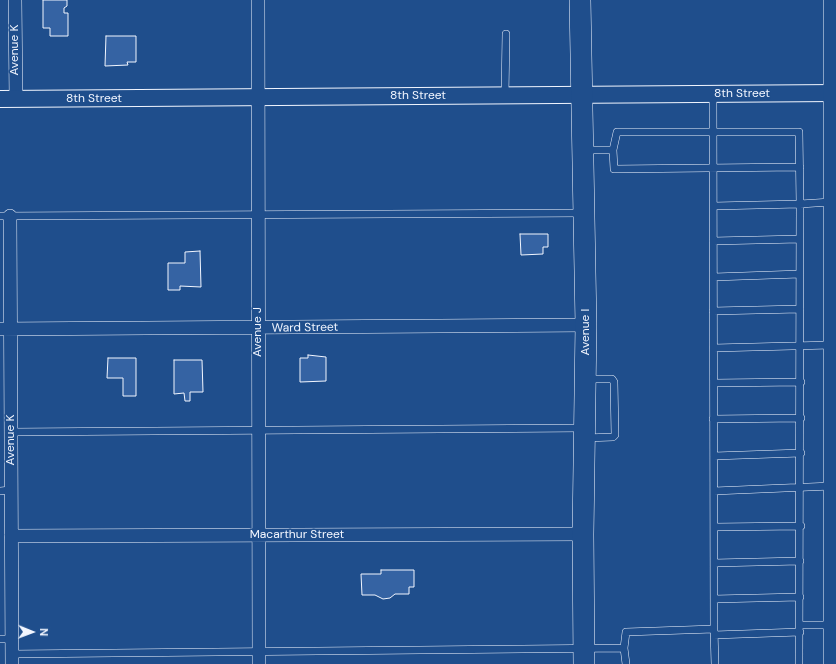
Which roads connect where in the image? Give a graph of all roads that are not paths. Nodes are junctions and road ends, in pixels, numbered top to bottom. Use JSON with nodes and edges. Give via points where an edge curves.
{"nodes":[{"id":1,"x":15,"y":0,"type":"edge"},
{"id":2,"x":258,"y":0,"type":"edge"},
{"id":3,"x":580,"y":0,"type":"edge"},
{"id":4,"x":834,"y":0,"type":"edge"},
{"id":5,"x":506,"y":34,"type":"dead end"},
{"id":6,"x":835,"y":93,"type":"edge"},
{"id":7,"x":713,"y":94,"type":"junction"},
{"id":8,"x":580,"y":95,"type":"junction"},
{"id":9,"x":505,"y":96,"type":"junction"},
{"id":10,"x":258,"y":97,"type":"junction"},
{"id":11,"x":8,"y":99,"type":"edge"},
{"id":12,"x":713,"y":133,"type":"junction"},
{"id":13,"x":582,"y":150,"type":"junction"},
{"id":14,"x":613,"y":150,"type":"junction"},
{"id":15,"x":800,"y":167,"type":"junction"},
{"id":16,"x":714,"y":168,"type":"junction"},
{"id":17,"x":834,"y":202,"type":"junction"},
{"id":18,"x":800,"y":204,"type":"junction"},
{"id":19,"x":714,"y":206,"type":"junction"},
{"id":20,"x":584,"y":214,"type":"junction"},
{"id":21,"x":258,"y":215,"type":"junction"},
{"id":22,"x":5,"y":216,"type":"edge"},
{"id":23,"x":800,"y":239,"type":"junction"},
{"id":24,"x":713,"y":241,"type":"junction"},
{"id":25,"x":800,"y":274,"type":"junction"},
{"id":26,"x":714,"y":277,"type":"junction"},
{"id":27,"x":800,"y":309,"type":"junction"},
{"id":28,"x":713,"y":311,"type":"junction"},
{"id":29,"x":586,"y":325,"type":"junction"},
{"id":30,"x":258,"y":328,"type":"junction"},
{"id":31,"x":5,"y":329,"type":"edge"},
{"id":32,"x":834,"y":345,"type":"junction"},
{"id":33,"x":800,"y":346,"type":"junction"},
{"id":34,"x":714,"y":348,"type":"junction"},
{"id":35,"x":586,"y":379,"type":"junction"},
{"id":36,"x":801,"y":382,"type":"junction"},
{"id":37,"x":714,"y":383,"type":"junction"},
{"id":38,"x":835,"y":395,"type":"edge"},
{"id":39,"x":801,"y":418,"type":"junction"},
{"id":40,"x":714,"y":419,"type":"junction"},
{"id":41,"x":258,"y":430,"type":"junction"},
{"id":42,"x":11,"y":432,"type":"junction"},
{"id":43,"x":585,"y":433,"type":"junction"},
{"id":44,"x":801,"y":453,"type":"junction"},
{"id":45,"x":714,"y":456,"type":"junction"},
{"id":46,"x":834,"y":486,"type":"junction"},
{"id":47,"x":801,"y":488,"type":"junction"},
{"id":48,"x":6,"y":491,"type":"edge"},
{"id":49,"x":714,"y":491,"type":"junction"},
{"id":50,"x":800,"y":526,"type":"junction"},
{"id":51,"x":714,"y":527,"type":"junction"},
{"id":52,"x":583,"y":534,"type":"junction"},
{"id":53,"x":11,"y":536,"type":"junction"},
{"id":54,"x":258,"y":536,"type":"junction"},
{"id":55,"x":800,"y":561,"type":"junction"},
{"id":56,"x":714,"y":563,"type":"junction"},
{"id":57,"x":800,"y":597,"type":"junction"},
{"id":58,"x":714,"y":599,"type":"junction"},
{"id":59,"x":834,"y":625,"type":"junction"},
{"id":60,"x":800,"y":629,"type":"junction"},
{"id":61,"x":714,"y":632,"type":"junction"},
{"id":62,"x":6,"y":639,"type":"edge"},
{"id":63,"x":624,"y":648,"type":"junction"},
{"id":64,"x":584,"y":657,"type":"edge"},
{"id":65,"x":259,"y":658,"type":"edge"},
{"id":66,"x":12,"y":659,"type":"edge"},
{"id":67,"x":626,"y":664,"type":"edge"},
{"id":68,"x":715,"y":664,"type":"edge"},
{"id":69,"x":799,"y":664,"type":"edge"},
{"id":70,"x":834,"y":664,"type":"edge"}],
"edges":[{"from":1,"to":11,"type":"street","name":"Avenue K"},
{"from":2,"to":10,"type":"street","name":"Avenue J"},
{"from":3,"to":8,"type":"main road","name":"Avenue I"},
{"from":4,"to":6,"type":"main road"},
{"from":5,"to":9,"type":"lane"},
{"from":6,"to":7,"type":"street","name":"8th Street"},
{"from":6,"to":17,"type":"main road"},
{"from":7,"to":8,"type":"street","name":"8th Street"},
{"from":7,"to":12,"type":"lane"},
{"from":8,"to":9,"type":"street","name":"8th Street"},
{"from":8,"to":13,"type":"main road","name":"Avenue I"},
{"from":9,"to":10,"type":"street","name":"8th Street"},
{"from":10,"to":11,"type":"street","name":"8th Street"},
{"from":10,"to":21,"type":"street","name":"Avenue J"},
{"from":12,"to":14,"type":"lane","via":[[617,132]]},
{"from":12,"to":15,"type":"lane","via":[[799,132]]},
{"from":12,"to":16,"type":"lane"},
{"from":13,"to":14,"type":"lane"},
{"from":13,"to":20,"type":"main road","name":"Avenue I"},
{"from":14,"to":16,"type":"lane","via":[[614,169]]},
{"from":15,"to":16,"type":"lane"},
{"from":15,"to":18,"type":"lane"},
{"from":16,"to":19,"type":"lane"},
{"from":17,"to":18,"type":"lane"},
{"from":17,"to":32,"type":"main road"},
{"from":18,"to":19,"type":"lane"},
{"from":18,"to":23,"type":"lane"},
{"from":19,"to":24,"type":"lane"},
{"from":20,"to":21,"type":"lane"},
{"from":20,"to":29,"type":"main road","name":"Avenue I"},
{"from":21,"to":22,"type":"lane"},
{"from":21,"to":30,"type":"street","name":"Avenue J"},
{"from":22,"to":31,"type":"street","name":"Avenue K"},
{"from":23,"to":24,"type":"lane"},
{"from":23,"to":25,"type":"lane"},
{"from":24,"to":26,"type":"lane"},
{"from":25,"to":26,"type":"lane"},
{"from":25,"to":27,"type":"lane"},
{"from":26,"to":28,"type":"lane"},
{"from":27,"to":28,"type":"lane"},
{"from":27,"to":33,"type":"lane"},
{"from":28,"to":34,"type":"lane"},
{"from":29,"to":30,"type":"street","name":"Ward Street"},
{"from":29,"to":35,"type":"main road","name":"Avenue I"},
{"from":30,"to":31,"type":"street","name":"Ward Street"},
{"from":30,"to":41,"type":"street","name":"Avenue J"},
{"from":31,"to":42,"type":"street","name":"Avenue K"},
{"from":32,"to":33,"type":"lane"},
{"from":32,"to":38,"type":"main road"},
{"from":33,"to":34,"type":"lane"},
{"from":33,"to":36,"type":"lane"},
{"from":34,"to":37,"type":"lane"},
{"from":35,"to":43,"type":"main road","name":"Avenue I"},
{"from":35,"to":43,"type":"lane","via":[[612,379],[614,382],[615,435],[613,437]]},
{"from":36,"to":37,"type":"lane"},
{"from":36,"to":39,"type":"lane"},
{"from":37,"to":40,"type":"lane"},
{"from":38,"to":46,"type":"main road"},
{"from":39,"to":40,"type":"lane"},
{"from":39,"to":44,"type":"lane"},
{"from":40,"to":45,"type":"lane"},
{"from":41,"to":42,"type":"lane"},
{"from":41,"to":43,"type":"lane"},
{"from":41,"to":54,"type":"street","name":"Avenue J"},
{"from":42,"to":48,"type":"street","name":"Avenue K"},
{"from":43,"to":52,"type":"main road","name":"Avenue I"},
{"from":44,"to":45,"type":"lane"},
{"from":44,"to":47,"type":"lane"},
{"from":45,"to":49,"type":"lane"},
{"from":46,"to":47,"type":"lane"},
{"from":46,"to":59,"type":"main road"},
{"from":47,"to":49,"type":"lane"},
{"from":47,"to":50,"type":"lane"},
{"from":48,"to":53,"type":"street","name":"Avenue K"},
{"from":49,"to":51,"type":"lane"},
{"from":50,"to":51,"type":"lane"},
{"from":50,"to":55,"type":"lane"},
{"from":51,"to":56,"type":"lane"},
{"from":52,"to":54,"type":"street","name":"Macarthur Street"},
{"from":52,"to":64,"type":"main road","name":"Avenue I"},
{"from":53,"to":54,"type":"street","name":"Macarthur Street"},
{"from":53,"to":62,"type":"street","name":"Avenue K"},
{"from":54,"to":65,"type":"street","name":"Avenue J"},
{"from":55,"to":56,"type":"lane"},
{"from":55,"to":57,"type":"lane"},
{"from":56,"to":58,"type":"lane"},
{"from":57,"to":58,"type":"lane"},
{"from":57,"to":60,"type":"lane"},
{"from":58,"to":61,"type":"lane"},
{"from":59,"to":60,"type":"lane"},
{"from":59,"to":70,"type":"main road"},
{"from":60,"to":61,"type":"lane"},
{"from":60,"to":69,"type":"lane"},
{"from":61,"to":63,"type":"lane","via":[[626,632]]},
{"from":61,"to":68,"type":"lane"},
{"from":62,"to":66,"type":"street","name":"Avenue K"},
{"from":63,"to":64,"type":"lane"},
{"from":63,"to":67,"type":"lane"},
{"from":64,"to":65,"type":"lane"},
{"from":65,"to":66,"type":"lane"}]}
